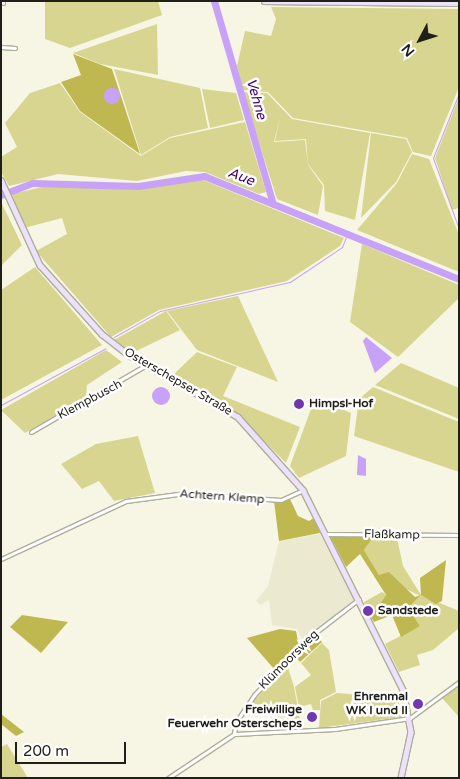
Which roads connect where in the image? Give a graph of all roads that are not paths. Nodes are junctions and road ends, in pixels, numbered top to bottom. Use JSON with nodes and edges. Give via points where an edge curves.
{"nodes":[{"id":1,"x":264,"y":1,"type":"edge"},
{"id":2,"x":458,"y":3,"type":"edge"},
{"id":3,"x":1,"y":47,"type":"edge"},
{"id":4,"x":15,"y":48,"type":"dead end"},
{"id":5,"x":1,"y":180,"type":"edge"},
{"id":6,"x":146,"y":365,"type":"junction"},
{"id":7,"x":31,"y":432,"type":"dead end"},
{"id":8,"x":303,"y":490,"type":"junction"},
{"id":9,"x":326,"y":534,"type":"junction"},
{"id":10,"x":459,"y":535,"type":"edge"},
{"id":11,"x":1,"y":559,"type":"edge"},
{"id":12,"x":359,"y":599,"type":"junction"},
{"id":13,"x":459,"y":682,"type":"edge"},
{"id":14,"x":410,"y":718,"type":"junction"},
{"id":15,"x":234,"y":734,"type":"junction"},
{"id":16,"x":168,"y":778,"type":"edge"},
{"id":17,"x":401,"y":778,"type":"edge"}],
"edges":[{"from":1,"to":2,"type":"main road"},
{"from":3,"to":4,"type":"street"},
{"from":5,"to":6,"type":"main road","name":"Osterschepser Straße","via":[[33,253],[51,279],[102,334]]},
{"from":6,"to":7,"type":"street","name":"Klempbusch"},
{"from":6,"to":8,"type":"main road","name":"Osterschepser Straße","via":[[238,417]]},
{"from":8,"to":9,"type":"main road","name":"Osterschepser Straße"},
{"from":8,"to":11,"type":"street","name":"Achtern Klemp","via":[[281,500],[185,492],[126,500]]},
{"from":9,"to":10,"type":"street","name":"Flaßkamp"},
{"from":9,"to":12,"type":"main road","name":"Osterschepser Straße"},
{"from":12,"to":14,"type":"main road","name":"Osterschepser Straße","via":[[403,690]]},
{"from":12,"to":15,"type":"street","name":"Klümoorsweg","via":[[316,632],[254,695],[236,722]]},
{"from":13,"to":14,"type":"street"},
{"from":14,"to":15,"type":"street","via":[[335,730]]},
{"from":14,"to":17,"type":"main road","name":"Osterschepser Straße"},
{"from":15,"to":16,"type":"street"}]}
